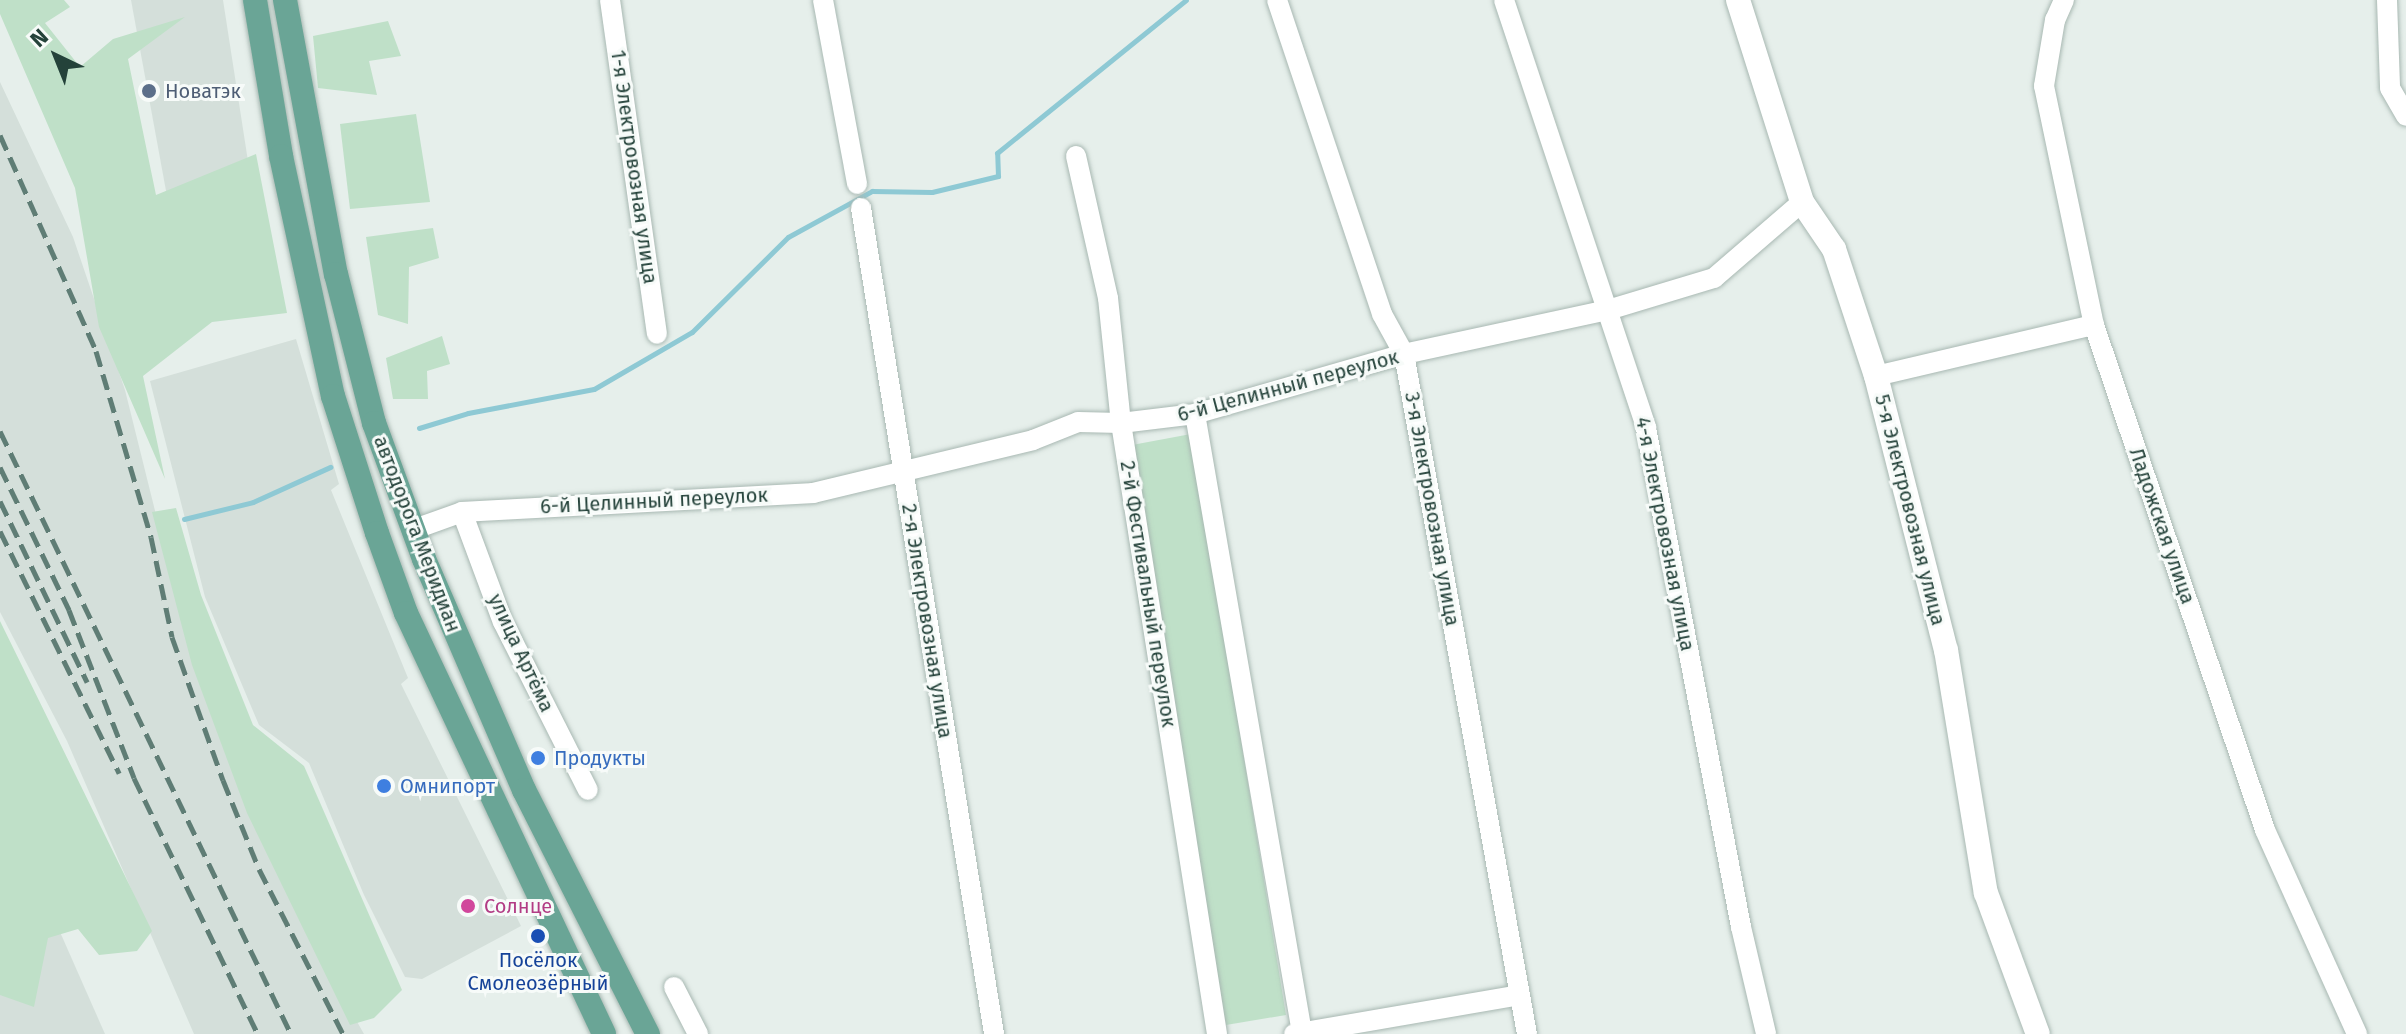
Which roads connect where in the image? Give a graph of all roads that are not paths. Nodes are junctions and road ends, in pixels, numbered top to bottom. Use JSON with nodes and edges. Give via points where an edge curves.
{"nodes":[{"id":1,"x":255,"y":0,"type":"edge"},
{"id":2,"x":285,"y":0,"type":"edge"},
{"id":3,"x":610,"y":0,"type":"edge"},
{"id":4,"x":823,"y":0,"type":"edge"},
{"id":5,"x":1277,"y":0,"type":"edge"},
{"id":6,"x":1504,"y":0,"type":"edge"},
{"id":7,"x":1738,"y":0,"type":"edge"},
{"id":8,"x":2064,"y":0,"type":"edge"},
{"id":9,"x":2387,"y":0,"type":"edge"},
{"id":10,"x":2406,"y":116,"type":"edge"},
{"id":11,"x":1076,"y":156,"type":"dead end"},
{"id":12,"x":857,"y":184,"type":"dead end"},
{"id":13,"x":1802,"y":202,"type":"junction"},
{"id":14,"x":861,"y":208,"type":"dead end"},
{"id":15,"x":1608,"y":310,"type":"junction"},
{"id":16,"x":2094,"y":325,"type":"junction"},
{"id":17,"x":657,"y":334,"type":"dead end"},
{"id":18,"x":1404,"y":354,"type":"junction"},
{"id":19,"x":1876,"y":376,"type":"junction"},
{"id":20,"x":1195,"y":414,"type":"junction"},
{"id":21,"x":1121,"y":423,"type":"junction"},
{"id":22,"x":901,"y":469,"type":"junction"},
{"id":23,"x":462,"y":512,"type":"junction"},
{"id":24,"x":412,"y":530,"type":"junction"},
{"id":25,"x":381,"y":543,"type":"junction"},
{"id":26,"x":588,"y":790,"type":"dead end"},
{"id":27,"x":674,"y":987,"type":"dead end"},
{"id":28,"x":1520,"y":995,"type":"junction"},
{"id":29,"x":1298,"y":1033,"type":"edge"},
{"id":30,"x":604,"y":1034,"type":"edge"},
{"id":31,"x":648,"y":1034,"type":"edge"},
{"id":32,"x":698,"y":1034,"type":"edge"},
{"id":33,"x":994,"y":1034,"type":"edge"},
{"id":34,"x":1217,"y":1034,"type":"edge"},
{"id":35,"x":1527,"y":1034,"type":"edge"},
{"id":36,"x":1766,"y":1034,"type":"edge"},
{"id":37,"x":2038,"y":1034,"type":"edge"},
{"id":38,"x":2357,"y":1034,"type":"edge"}],
"edges":[{"from":1,"to":25,"type":"main road","name":"автодорога Меридиан","via":[[281,156],[333,396]]},
{"from":2,"to":24,"type":"main road","name":"автодорога Меридиан","via":[[336,274],[374,423]]},
{"from":3,"to":17,"type":"street","name":"1-я Электровозная улица"},
{"from":4,"to":12,"type":"street"},
{"from":5,"to":18,"type":"street","name":"3-я Электровозная улица","via":[[1382,314]]},
{"from":6,"to":15,"type":"street","name":"4-я Электровозная улица"},
{"from":7,"to":13,"type":"street","name":"5-я Электровозная улица"},
{"from":8,"to":16,"type":"street","name":"Ладожская улица","via":[[2055,20],[2044,86]]},
{"from":9,"to":10,"type":"street","via":[[2390,88]]},
{"from":11,"to":21,"type":"street","name":"2-й Фестивальный переулок","via":[[1108,298]]},
{"from":13,"to":15,"type":"street","name":"6-й Целинный переулок","via":[[1714,278]]},
{"from":13,"to":19,"type":"street","name":"5-я Электровозная улица","via":[[1834,249]]},
{"from":14,"to":22,"type":"street","name":"2-я Электровозная улица"},
{"from":15,"to":18,"type":"street","name":"6-й Целинный переулок"},
{"from":15,"to":36,"type":"street","name":"4-я Электровозная улица","via":[[1646,428]]},
{"from":16,"to":19,"type":"street"},
{"from":16,"to":38,"type":"street","name":"Ладожская улица","via":[[2265,830]]},
{"from":18,"to":20,"type":"street","name":"6-й Целинный переулок"},
{"from":18,"to":28,"type":"street","name":"3-я Электровозная улица"},
{"from":19,"to":37,"type":"street","name":"5-я Электровозная улица","via":[[1946,650],[1986,893]]},
{"from":20,"to":21,"type":"street","name":"6-й Целинный переулок"},
{"from":20,"to":29,"type":"street"},
{"from":21,"to":22,"type":"street","name":"6-й Целинный переулок","via":[[1078,422],[1033,440]]},
{"from":21,"to":34,"type":"street","name":"2-й Фестивальный переулок"},
{"from":22,"to":23,"type":"street","name":"6-й Целинный переулок","via":[[813,493]]},
{"from":22,"to":33,"type":"street","name":"2-я Электровозная улица"},
{"from":23,"to":24,"type":"street","name":"6-й Целинный переулок"},
{"from":23,"to":26,"type":"street","name":"улица Артёма","via":[[503,622]]},
{"from":24,"to":25,"type":"main road"},
{"from":24,"to":31,"type":"main road","name":"автодорога Меридиан","via":[[524,790]]},
{"from":25,"to":30,"type":"main road","name":"автодорога Меридиан","via":[[416,635]]},
{"from":27,"to":32,"type":"street"},
{"from":28,"to":29,"type":"street"},
{"from":28,"to":35,"type":"street","name":"3-я Электровозная улица"}]}
